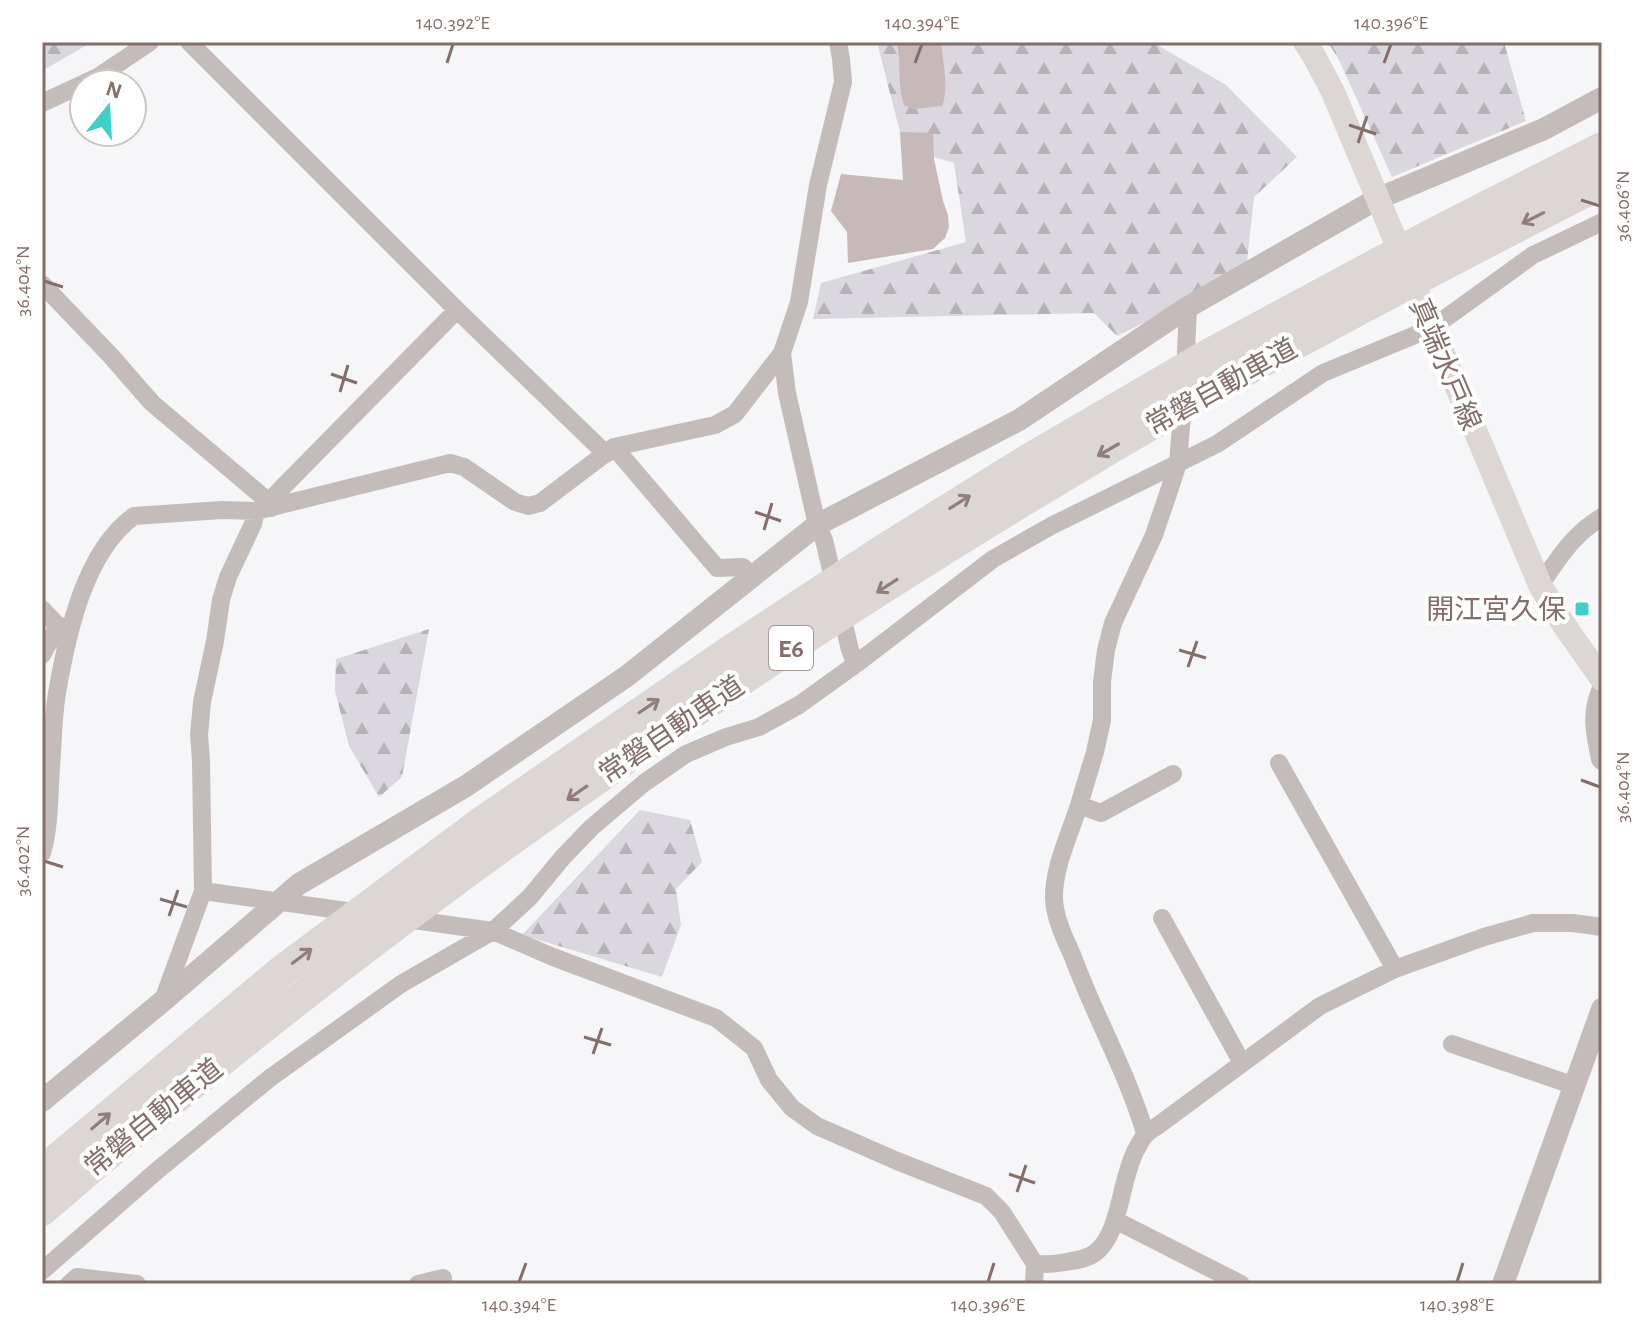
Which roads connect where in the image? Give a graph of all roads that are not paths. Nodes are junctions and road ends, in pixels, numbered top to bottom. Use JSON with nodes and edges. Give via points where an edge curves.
{"nodes":[{"id":1,"x":150,"y":42,"type":"edge"},
{"id":2,"x":189,"y":42,"type":"edge"},
{"id":3,"x":838,"y":42,"type":"edge"},
{"id":4,"x":1305,"y":42,"type":"edge"},
{"id":5,"x":1602,"y":98,"type":"edge"},
{"id":6,"x":42,"y":103,"type":"edge"},
{"id":7,"x":1602,"y":148,"type":"edge"},
{"id":8,"x":1602,"y":183,"type":"edge"},
{"id":9,"x":1377,"y":199,"type":"junction"},
{"id":10,"x":1602,"y":222,"type":"edge"},
{"id":11,"x":42,"y":284,"type":"edge"},
{"id":12,"x":457,"y":310,"type":"junction"},
{"id":13,"x":1188,"y":314,"type":"junction"},
{"id":14,"x":1432,"y":328,"type":"junction"},
{"id":15,"x":782,"y":353,"type":"junction"},
{"id":16,"x":610,"y":451,"type":"junction"},
{"id":17,"x":1178,"y":463,"type":"junction"},
{"id":18,"x":264,"y":510,"type":"junction"},
{"id":19,"x":1602,"y":517,"type":"edge"},
{"id":20,"x":820,"y":533,"type":"junction"},
{"id":21,"x":752,"y":576,"type":"junction"},
{"id":22,"x":1540,"y":585,"type":"junction"},
{"id":23,"x":42,"y":609,"type":"edge"},
{"id":24,"x":65,"y":626,"type":"junction"},
{"id":25,"x":42,"y":655,"type":"edge"},
{"id":26,"x":853,"y":657,"type":"junction"},
{"id":27,"x":1602,"y":679,"type":"edge"},
{"id":28,"x":1602,"y":691,"type":"edge"},
{"id":29,"x":1602,"y":759,"type":"edge"},
{"id":30,"x":1279,"y":763,"type":"dead end"},
{"id":31,"x":1173,"y":774,"type":"dead end"},
{"id":32,"x":1079,"y":805,"type":"junction"},
{"id":33,"x":42,"y":853,"type":"edge"},
{"id":34,"x":203,"y":891,"type":"junction"},
{"id":35,"x":287,"y":902,"type":"junction"},
{"id":36,"x":1162,"y":918,"type":"dead end"},
{"id":37,"x":1602,"y":927,"type":"edge"},
{"id":38,"x":493,"y":931,"type":"junction"},
{"id":39,"x":1395,"y":969,"type":"junction"},
{"id":40,"x":163,"y":1001,"type":"junction"},
{"id":41,"x":1602,"y":1009,"type":"edge"},
{"id":42,"x":1452,"y":1044,"type":"dead end"},
{"id":43,"x":1242,"y":1063,"type":"junction"},
{"id":44,"x":1575,"y":1086,"type":"junction"},
{"id":45,"x":42,"y":1101,"type":"edge"},
{"id":46,"x":1145,"y":1133,"type":"junction"},
{"id":47,"x":42,"y":1172,"type":"edge"},
{"id":48,"x":42,"y":1210,"type":"edge"},
{"id":49,"x":1115,"y":1220,"type":"junction"},
{"id":50,"x":1035,"y":1264,"type":"junction"},
{"id":51,"x":42,"y":1271,"type":"edge"},
{"id":52,"x":443,"y":1278,"type":"dead end"},
{"id":53,"x":69,"y":1284,"type":"edge"},
{"id":54,"x":137,"y":1284,"type":"edge"},
{"id":55,"x":418,"y":1284,"type":"edge"},
{"id":56,"x":1034,"y":1284,"type":"edge"},
{"id":57,"x":1241,"y":1284,"type":"edge"},
{"id":58,"x":1503,"y":1284,"type":"edge"}],
"edges":[{"from":1,"to":6,"type":"street","via":[[98,77]]},
{"from":2,"to":12,"type":"street"},
{"from":3,"to":15,"type":"street","via":[[843,82],[818,185],[799,302]]},
{"from":4,"to":9,"type":"main road","name":"真端水戸線","via":[[1333,92]]},
{"from":5,"to":9,"type":"street","via":[[1544,129]]},
{"from":47,"to":7,"type":"highway","name":"常磐自動車道","number":"E6","one_way":true,"via":[[282,971],[478,825],[882,551],[1195,363]]},
{"from":8,"to":48,"type":"highway","name":"常磐自動車道","number":"E6","one_way":true,"via":[[1207,391],[1029,496],[752,674],[495,851],[308,992]]},
{"from":9,"to":13,"type":"street"},
{"from":9,"to":14,"type":"main road","name":"真端水戸線"},
{"from":10,"to":14,"type":"street","via":[[1533,255]]},
{"from":11,"to":18,"type":"street","via":[[152,403],[262,496]]},
{"from":12,"to":16,"type":"street"},
{"from":12,"to":18,"type":"street"},
{"from":13,"to":17,"type":"street"},
{"from":13,"to":20,"type":"street","via":[[1019,420]]},
{"from":14,"to":17,"type":"street","via":[[1323,373],[1217,444]]},
{"from":14,"to":22,"type":"main road","name":"真端水戸線"},
{"from":15,"to":16,"type":"street","via":[[725,420]]},
{"from":15,"to":20,"type":"street"},
{"from":16,"to":18,"type":"street","via":[[540,503],[528,506],[450,463]]},
{"from":16,"to":21,"type":"street","via":[[717,568],[743,567]]},
{"from":17,"to":26,"type":"street","via":[[993,559]]},
{"from":17,"to":32,"type":"street","via":[[1154,535],[1113,623],[1102,720]]},
{"from":18,"to":24,"type":"street","via":[[134,516],[93,565]]},
{"from":18,"to":34,"type":"street","via":[[228,577],[202,702]]},
{"from":19,"to":22,"type":"street","via":[[1567,545]]},
{"from":20,"to":21,"type":"street"},
{"from":20,"to":26,"type":"street"},
{"from":21,"to":35,"type":"street","via":[[614,684],[466,786],[299,884]]},
{"from":22,"to":27,"type":"main road","name":"真端水戸線"},
{"from":23,"to":24,"type":"street"},
{"from":24,"to":25,"type":"street"},
{"from":24,"to":33,"type":"street"},
{"from":26,"to":38,"type":"street","via":[[799,705],[759,727],[686,754],[644,783],[592,827]]},
{"from":28,"to":29,"type":"street","via":[[1595,708]]},
{"from":30,"to":39,"type":"street"},
{"from":31,"to":32,"type":"street","via":[[1101,813]]},
{"from":32,"to":46,"type":"street","via":[[1058,869],[1056,915]]},
{"from":34,"to":35,"type":"street"},
{"from":34,"to":40,"type":"street"},
{"from":35,"to":38,"type":"street"},
{"from":35,"to":40,"type":"street"},
{"from":36,"to":43,"type":"street"},
{"from":37,"to":39,"type":"street","via":[[1533,923]]},
{"from":38,"to":50,"type":"street","via":[[716,1018],[754,1048],[769,1080],[792,1108],[830,1132],[986,1196]]},
{"from":38,"to":51,"type":"street","via":[[401,984],[270,1078]]},
{"from":39,"to":43,"type":"street","via":[[1320,1006]]},
{"from":40,"to":45,"type":"street"},
{"from":41,"to":44,"type":"street"},
{"from":42,"to":44,"type":"street"},
{"from":43,"to":46,"type":"street"},
{"from":44,"to":58,"type":"street"},
{"from":46,"to":49,"type":"street","via":[[1129,1163]]},
{"from":49,"to":50,"type":"street","via":[[1097,1252],[1083,1259]]},
{"from":49,"to":57,"type":"street"},
{"from":50,"to":56,"type":"street"},
{"from":52,"to":55,"type":"street"},
{"from":53,"to":54,"type":"street","via":[[77,1277]]}]}
